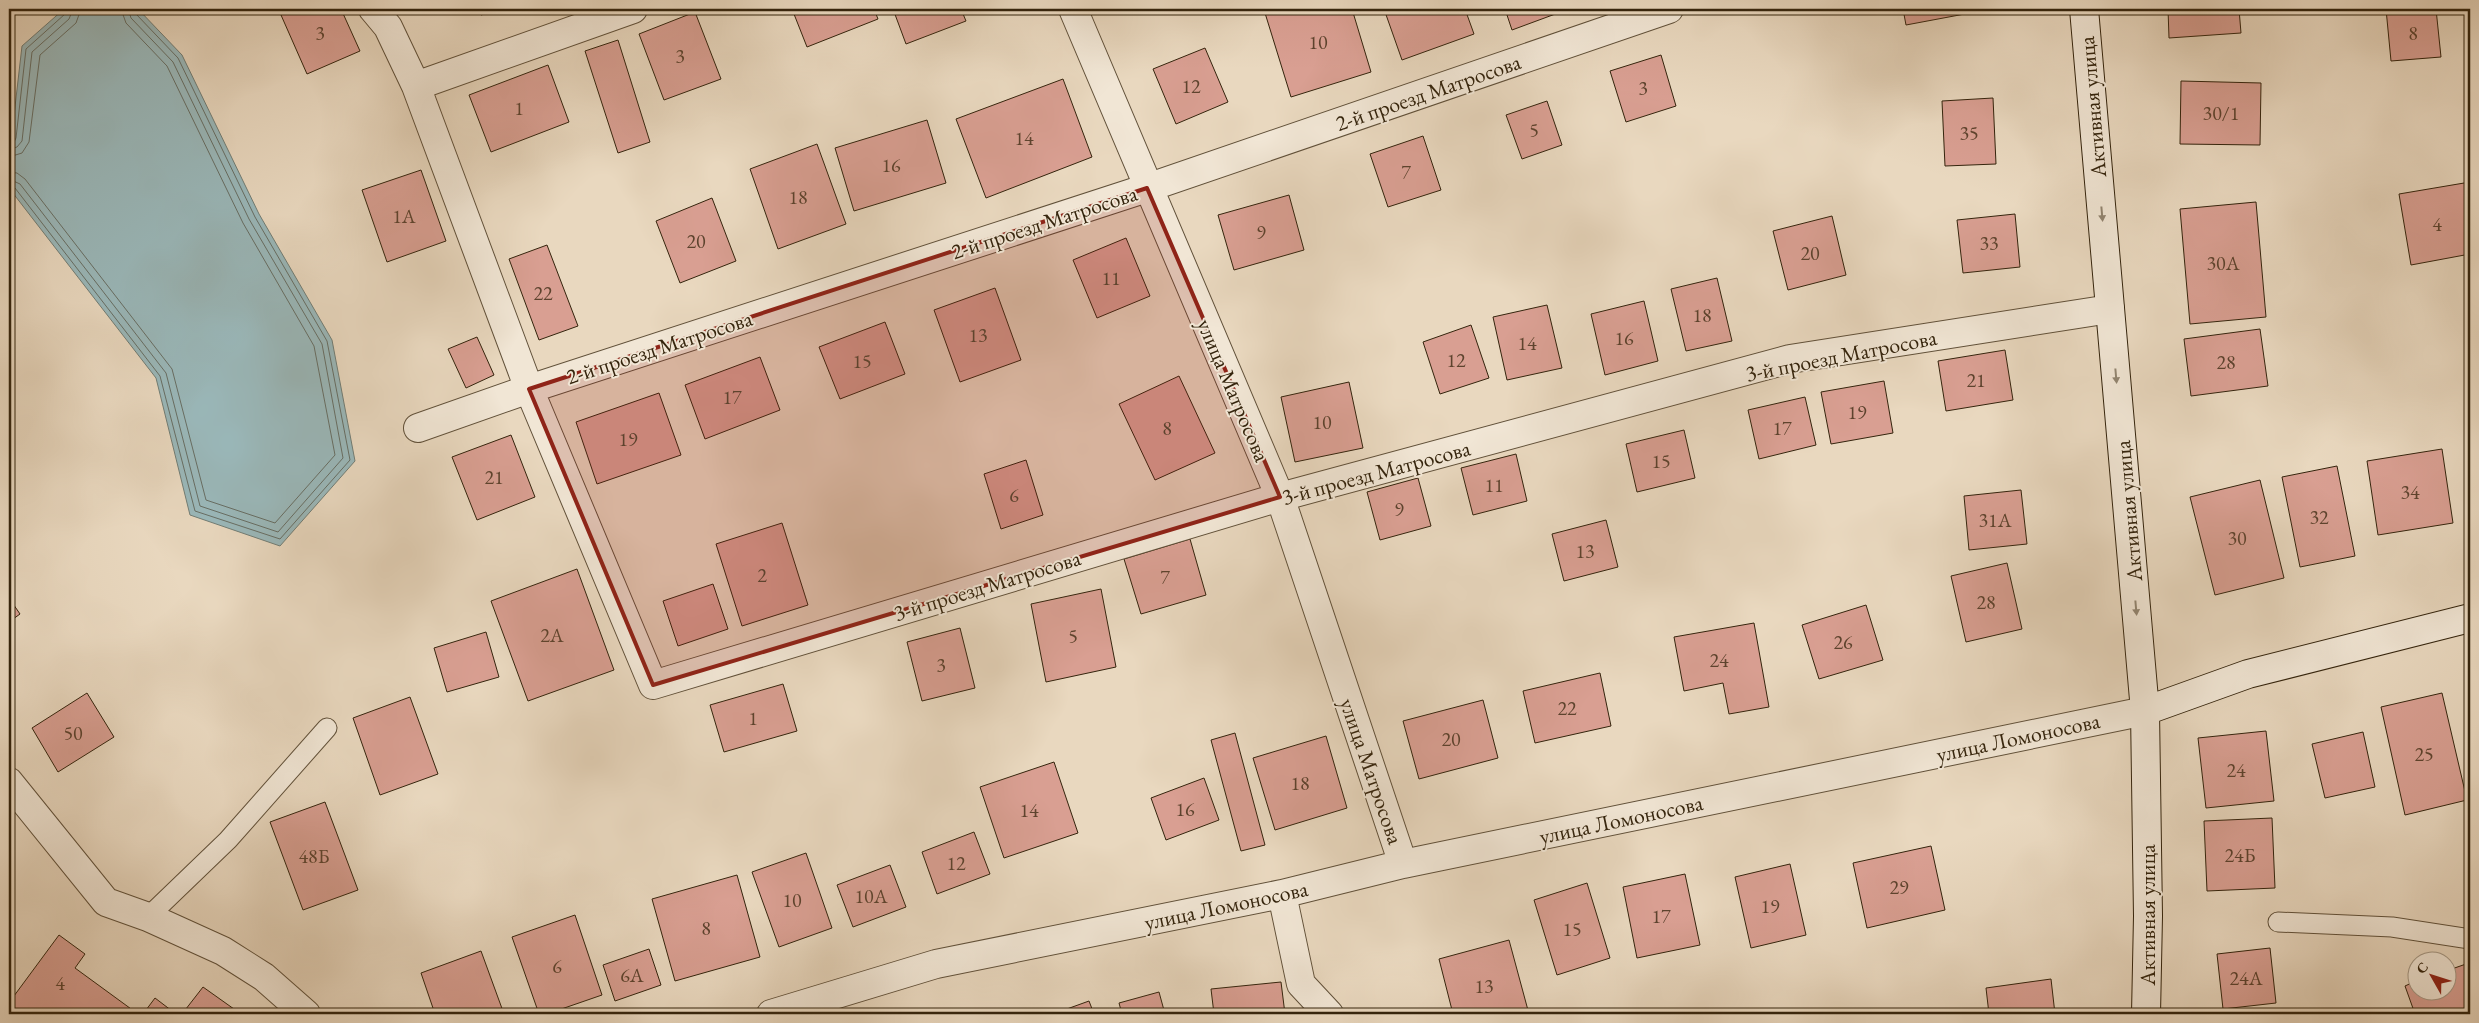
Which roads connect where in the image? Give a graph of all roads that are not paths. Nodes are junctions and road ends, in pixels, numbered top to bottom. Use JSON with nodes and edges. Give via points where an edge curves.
{"nodes":[{"id":1,"x":372,"y":9,"type":"edge"},
{"id":2,"x":633,"y":9,"type":"edge"},
{"id":3,"x":1073,"y":9,"type":"edge"},
{"id":4,"x":1669,"y":9,"type":"edge"},
{"id":5,"x":2084,"y":9,"type":"edge"},
{"id":6,"x":416,"y":86,"type":"junction"},
{"id":7,"x":1147,"y":188,"type":"junction"},
{"id":8,"x":2110,"y":309,"type":"junction"},
{"id":9,"x":529,"y":389,"type":"junction"},
{"id":10,"x":418,"y":428,"type":"dead end"},
{"id":11,"x":1280,"y":498,"type":"junction"},
{"id":12,"x":2470,"y":618,"type":"edge"},
{"id":13,"x":2145,"y":711,"type":"junction"},
{"id":14,"x":327,"y":728,"type":"dead end"},
{"id":15,"x":9,"y":782,"type":"edge"},
{"id":16,"x":1403,"y":864,"type":"junction"},
{"id":17,"x":1282,"y":894,"type":"junction"},
{"id":18,"x":148,"y":917,"type":"junction"},
{"id":19,"x":2278,"y":922,"type":"dead end"},
{"id":20,"x":2470,"y":939,"type":"edge"},
{"id":21,"x":306,"y":1014,"type":"edge"},
{"id":22,"x":770,"y":1014,"type":"edge"},
{"id":23,"x":1329,"y":1014,"type":"edge"},
{"id":24,"x":2146,"y":1014,"type":"edge"}],
"edges":[{"from":1,"to":6,"type":"street","via":[[388,27]]},
{"from":2,"to":6,"type":"street"},
{"from":3,"to":7,"type":"street","name":"улица Матросова"},
{"from":4,"to":7,"type":"street","name":"2-й проезд Матросова"},
{"from":5,"to":8,"type":"street","name":"Активная улица","one_way":true},
{"from":6,"to":9,"type":"street"},
{"from":7,"to":9,"type":"street","name":"2-й проезд Матросова"},
{"from":7,"to":11,"type":"street","name":"улица Матросова"},
{"from":8,"to":11,"type":"street","name":"3-й проезд Матросова","via":[[1790,359]]},
{"from":8,"to":13,"type":"street","name":"Активная улица","one_way":true},
{"from":9,"to":10,"type":"street","name":"2-й проезд Матросова"},
{"from":9,"to":11,"type":"street","name":"3-й проезд Матросова","via":[[653,685]]},
{"from":11,"to":16,"type":"street","name":"улица Матросова"},
{"from":12,"to":13,"type":"street","name":"улица Ломоносова","via":[[2248,674]]},
{"from":13,"to":16,"type":"street","name":"улица Ломоносова"},
{"from":13,"to":24,"type":"street","name":"Активная улица"},
{"from":14,"to":18,"type":"lane","via":[[228,840]]},
{"from":15,"to":18,"type":"street","via":[[106,902]]},
{"from":16,"to":17,"type":"street","name":"улица Ломоносова"},
{"from":17,"to":22,"type":"street","name":"улица Ломоносова","via":[[936,964]]},
{"from":17,"to":23,"type":"street","via":[[1302,984]]},
{"from":18,"to":21,"type":"street","via":[[223,952],[264,977]]},
{"from":19,"to":20,"type":"lane","via":[[2392,927]]}]}
